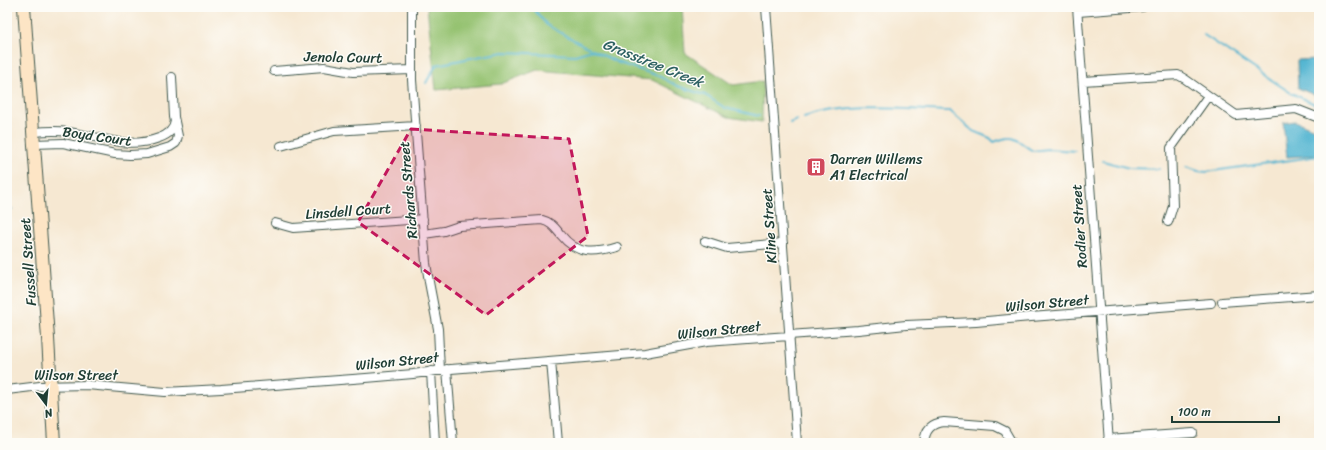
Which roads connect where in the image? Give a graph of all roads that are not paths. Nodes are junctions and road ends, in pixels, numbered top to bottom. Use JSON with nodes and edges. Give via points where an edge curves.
{"nodes":[{"id":1,"x":24,"y":7,"type":"edge"},
{"id":2,"x":412,"y":7,"type":"edge"},
{"id":3,"x":766,"y":7,"type":"edge"},
{"id":4,"x":1143,"y":7,"type":"edge"},
{"id":5,"x":1077,"y":10,"type":"edge"},
{"id":6,"x":412,"y":70,"type":"junction"},
{"id":7,"x":274,"y":71,"type":"dead end"},
{"id":8,"x":172,"y":77,"type":"dead end"},
{"id":9,"x":1083,"y":81,"type":"junction"},
{"id":10,"x":1208,"y":96,"type":"junction"},
{"id":11,"x":175,"y":118,"type":"junction"},
{"id":12,"x":1319,"y":118,"type":"edge"},
{"id":13,"x":416,"y":126,"type":"junction"},
{"id":14,"x":34,"y":138,"type":"junction"},
{"id":15,"x":281,"y":146,"type":"dead end"},
{"id":16,"x":423,"y":219,"type":"junction"},
{"id":17,"x":1168,"y":222,"type":"dead end"},
{"id":18,"x":275,"y":223,"type":"dead end"},
{"id":19,"x":424,"y":234,"type":"junction"},
{"id":20,"x":705,"y":241,"type":"dead end"},
{"id":21,"x":783,"y":243,"type":"junction"},
{"id":22,"x":618,"y":247,"type":"dead end"},
{"id":23,"x":1319,"y":295,"type":"edge"},
{"id":24,"x":1222,"y":302,"type":"dead end"},
{"id":25,"x":1211,"y":303,"type":"dead end"},
{"id":26,"x":1099,"y":312,"type":"junction"},
{"id":27,"x":789,"y":336,"type":"junction"},
{"id":28,"x":551,"y":361,"type":"junction"},
{"id":29,"x":444,"y":370,"type":"junction"},
{"id":30,"x":431,"y":371,"type":"junction"},
{"id":31,"x":50,"y":386,"type":"junction"},
{"id":32,"x":7,"y":390,"type":"edge"},
{"id":33,"x":1193,"y":433,"type":"dead end"},
{"id":34,"x":1109,"y":441,"type":"edge"},
{"id":35,"x":54,"y":443,"type":"edge"},
{"id":36,"x":435,"y":443,"type":"edge"},
{"id":37,"x":452,"y":443,"type":"edge"},
{"id":38,"x":558,"y":443,"type":"edge"},
{"id":39,"x":797,"y":443,"type":"edge"},
{"id":40,"x":924,"y":443,"type":"edge"},
{"id":41,"x":1012,"y":443,"type":"edge"}],
"edges":[{"from":1,"to":14,"type":"street","name":"Fussell Street"},
{"from":2,"to":6,"type":"street","name":"Richards Street"},
{"from":3,"to":21,"type":"street","name":"Kline Street"},
{"from":4,"to":5,"type":"street"},
{"from":5,"to":9,"type":"street","name":"Rodier Street"},
{"from":6,"to":7,"type":"street","name":"Jenola Court","via":[[353,72],[324,67]]},
{"from":6,"to":13,"type":"street","name":"Richards Street"},
{"from":8,"to":11,"type":"street","name":"Boyd Court"},
{"from":9,"to":10,"type":"street","via":[[1178,75]]},
{"from":9,"to":26,"type":"street","name":"Rodier Street"},
{"from":10,"to":12,"type":"street","via":[[1236,115],[1296,109]]},
{"from":10,"to":17,"type":"street","via":[[1171,148],[1173,206]]},
{"from":11,"to":14,"type":"street","name":"Boyd Court","via":[[174,126],[169,133],[154,140],[137,143],[122,143],[63,131]]},
{"from":11,"to":14,"type":"street","name":"Boyd Court","via":[[178,136],[175,144],[147,154],[120,155]]},
{"from":13,"to":15,"type":"street","via":[[334,131]]},
{"from":13,"to":16,"type":"street","name":"Richards Street"},
{"from":14,"to":31,"type":"street","name":"Fussell Street"},
{"from":16,"to":18,"type":"street","name":"Linsdell Court","via":[[293,228]]},
{"from":16,"to":19,"type":"street","name":"Richards Street"},
{"from":19,"to":22,"type":"street","via":[[459,226],[542,220],[552,225],[568,244],[575,248],[599,252]]},
{"from":19,"to":29,"type":"street","name":"Richards Street","via":[[428,277]]},
{"from":20,"to":21,"type":"street","via":[[727,248]]},
{"from":21,"to":27,"type":"street","name":"Kline Street"},
{"from":23,"to":24,"type":"street"},
{"from":25,"to":26,"type":"street","name":"Wilson Street"},
{"from":26,"to":27,"type":"street","name":"Wilson Street"},
{"from":26,"to":34,"type":"street","name":"Rodier Street"},
{"from":27,"to":28,"type":"street","name":"Wilson Street","via":[[706,342],[645,353]]},
{"from":27,"to":39,"type":"street","name":"Kline Street"},
{"from":28,"to":29,"type":"street","name":"Wilson Street"},
{"from":28,"to":38,"type":"street"},
{"from":29,"to":30,"type":"street","name":"Wilson Street"},
{"from":29,"to":37,"type":"street","name":"Richards Street"},
{"from":30,"to":31,"type":"street","name":"Wilson Street","via":[[171,392],[100,385]]},
{"from":30,"to":36,"type":"street"},
{"from":31,"to":32,"type":"street","name":"Wilson Street"},
{"from":31,"to":35,"type":"street","name":"Fussell Street"},
{"from":33,"to":34,"type":"street"},
{"from":40,"to":41,"type":"street","via":[[926,431],[931,426],[944,422],[994,426],[1005,431]]}]}
